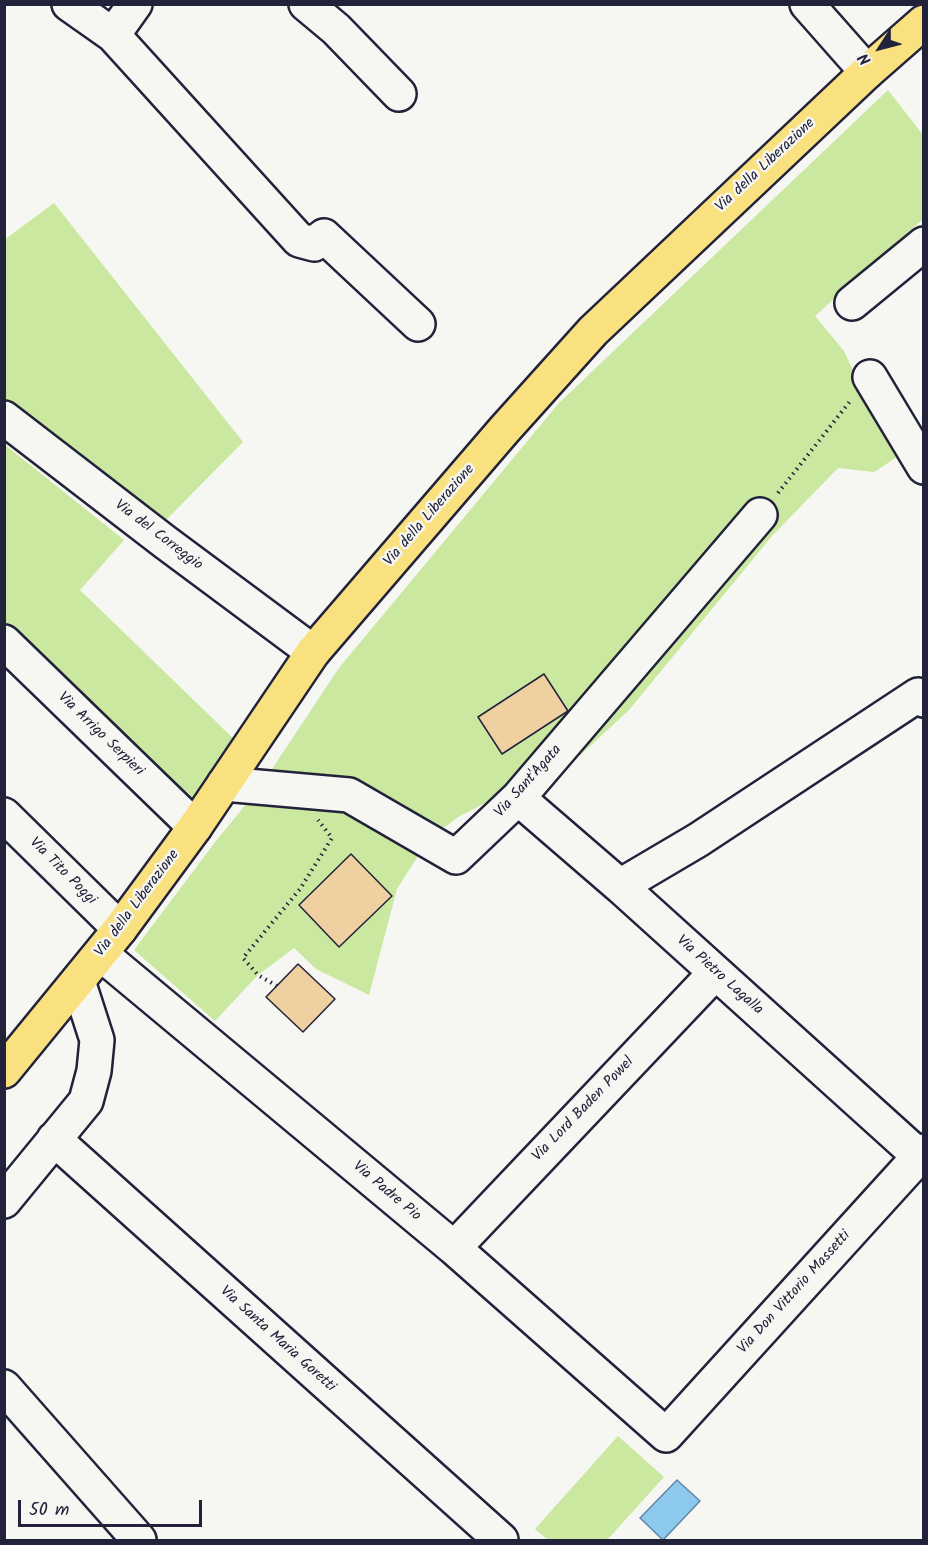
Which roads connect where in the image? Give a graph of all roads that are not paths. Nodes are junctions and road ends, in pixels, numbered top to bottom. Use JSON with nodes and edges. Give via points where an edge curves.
{"nodes":[{"id":1,"x":69,"y":4,"type":"edge"},
{"id":2,"x":135,"y":4,"type":"edge"},
{"id":3,"x":306,"y":4,"type":"edge"},
{"id":4,"x":807,"y":4,"type":"edge"},
{"id":5,"x":924,"y":22,"type":"edge"},
{"id":6,"x":113,"y":35,"type":"junction"},
{"id":7,"x":867,"y":72,"type":"junction"},
{"id":8,"x":399,"y":94,"type":"dead end"},
{"id":9,"x":924,"y":244,"type":"edge"},
{"id":10,"x":852,"y":303,"type":"dead end"},
{"id":11,"x":418,"y":324,"type":"dead end"},
{"id":12,"x":870,"y":377,"type":"road end"},
{"id":13,"x":4,"y":418,"type":"edge"},
{"id":14,"x":924,"y":467,"type":"edge"},
{"id":15,"x":760,"y":515,"type":"road end"},
{"id":16,"x":4,"y":642,"type":"edge"},
{"id":17,"x":313,"y":652,"type":"junction"},
{"id":18,"x":921,"y":697,"type":"edge"},
{"id":19,"x":224,"y":784,"type":"junction"},
{"id":20,"x":518,"y":798,"type":"junction"},
{"id":21,"x":4,"y":814,"type":"edge"},
{"id":22,"x":195,"y":827,"type":"junction"},
{"id":23,"x":620,"y":886,"type":"junction"},
{"id":24,"x":110,"y":941,"type":"junction"},
{"id":25,"x":715,"y":973,"type":"junction"},
{"id":26,"x":78,"y":981,"type":"junction"},
{"id":27,"x":4,"y":1071,"type":"edge"},
{"id":28,"x":54,"y":1139,"type":"junction"},
{"id":29,"x":922,"y":1153,"type":"edge"},
{"id":30,"x":4,"y":1201,"type":"edge"},
{"id":31,"x":453,"y":1248,"type":"junction"},
{"id":32,"x":4,"y":1387,"type":"edge"},
{"id":33,"x":666,"y":1435,"type":"joint"},
{"id":34,"x":139,"y":1540,"type":"edge"},
{"id":35,"x":501,"y":1540,"type":"edge"}],
"edges":[{"from":1,"to":6,"type":"street"},
{"from":2,"to":6,"type":"street"},
{"from":3,"to":8,"type":"street"},
{"from":4,"to":7,"type":"street"},
{"from":5,"to":7,"type":"main road","name":"Via della Liberazione"},
{"from":6,"to":11,"type":"street","via":[[299,240],[314,244],[324,236]]},
{"from":7,"to":17,"type":"main road","name":"Via della Liberazione","via":[[593,331]]},
{"from":9,"to":10,"type":"street"},
{"from":12,"to":14,"type":"street"},
{"from":13,"to":17,"type":"street","name":"Via del Correggio"},
{"from":15,"to":20,"type":"street","name":"Via Sant'Agata"},
{"from":16,"to":22,"type":"street","name":"Via Arrigo Serpieri"},
{"from":17,"to":19,"type":"main road","name":"Via della Liberazione"},
{"from":18,"to":23,"type":"street","via":[[699,840]]},
{"from":19,"to":20,"type":"street","name":"Via Sant'Agata","via":[[349,795],[456,857]]},
{"from":19,"to":22,"type":"main road","name":"Via della Liberazione"},
{"from":20,"to":23,"type":"street","name":"Via Pietro Lagalla"},
{"from":21,"to":24,"type":"street","name":"Via Tito Poggi"},
{"from":22,"to":24,"type":"main road","name":"Via della Liberazione"},
{"from":23,"to":25,"type":"street","name":"Via Pietro Lagalla"},
{"from":24,"to":26,"type":"main road","name":"Via della Liberazione"},
{"from":24,"to":31,"type":"street","name":"Via Padre Pio"},
{"from":25,"to":29,"type":"street","name":"Via Pietro Lagalla"},
{"from":25,"to":31,"type":"street","name":"Via Lord Baden Powel"},
{"from":26,"to":27,"type":"main road","name":"Via della Liberazione"},
{"from":26,"to":28,"type":"street","via":[[97,1040],[94,1071],[86,1101]]},
{"from":28,"to":30,"type":"street"},
{"from":28,"to":35,"type":"street","name":"Via Santa Maria Goretti"},
{"from":29,"to":33,"type":"street","name":"Via Don Vittorio Massetti"},
{"from":31,"to":33,"type":"street","name":"Via Padre Pio"},
{"from":32,"to":34,"type":"street"}]}
